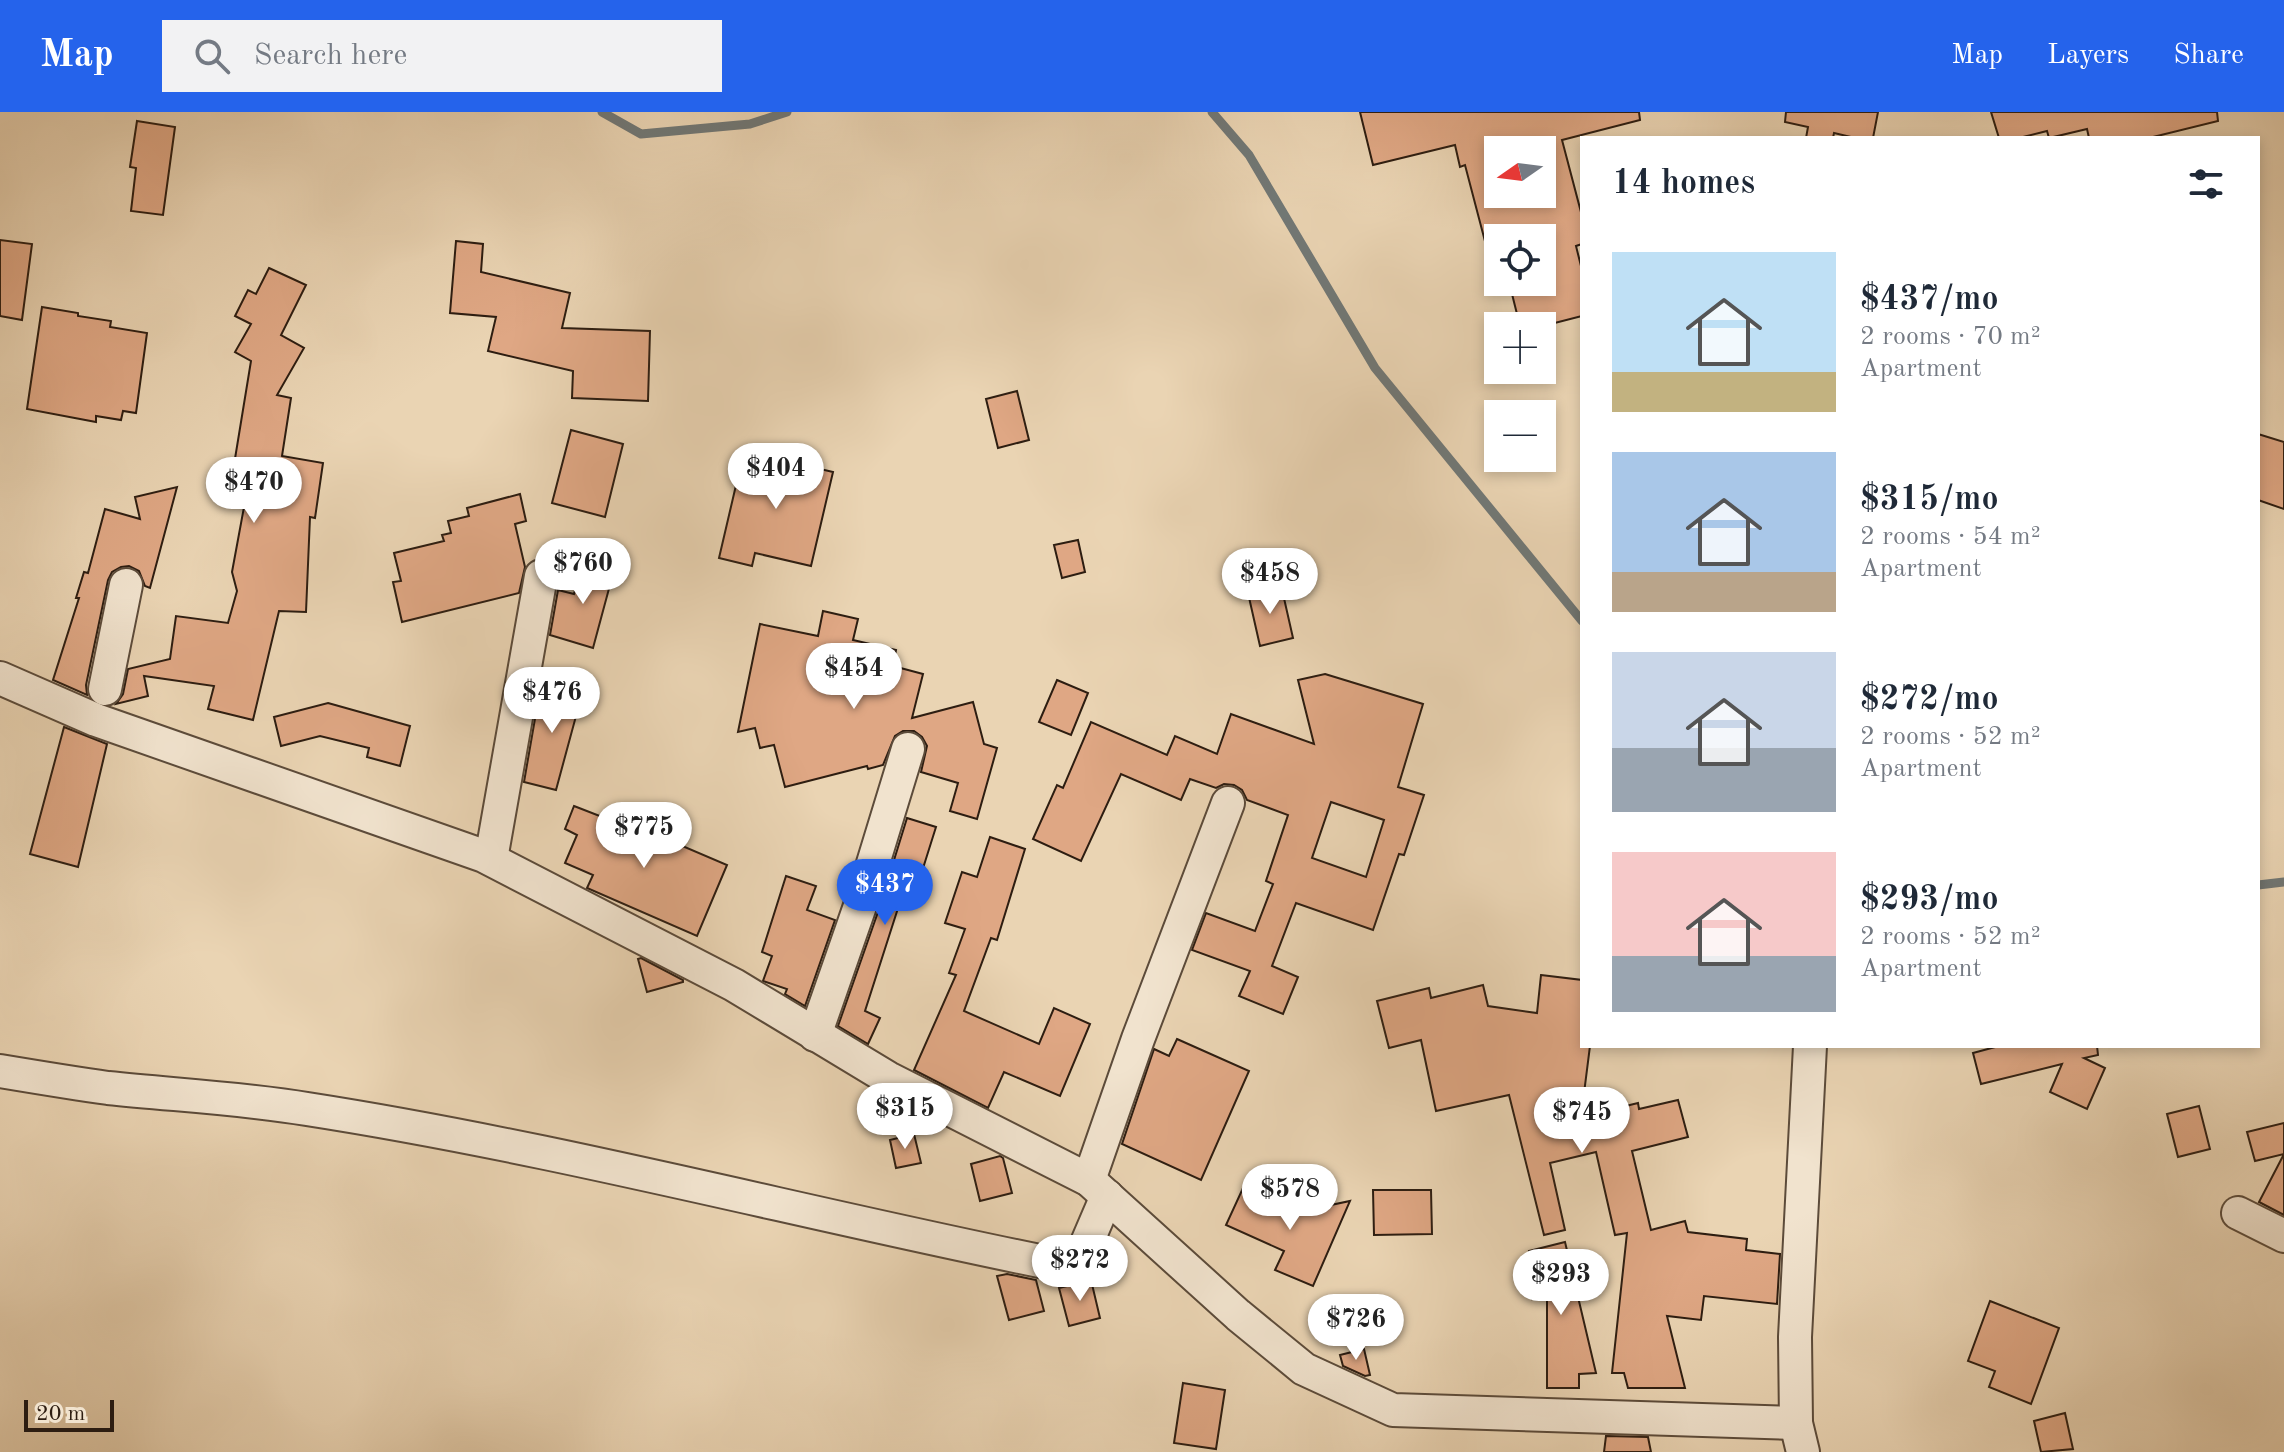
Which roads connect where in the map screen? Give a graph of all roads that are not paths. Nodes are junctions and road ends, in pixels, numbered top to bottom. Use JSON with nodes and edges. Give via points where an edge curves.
{"nodes":[{"id":1,"x":541,"y":576,"type":"dead end"},
{"id":2,"x":126,"y":585,"type":"dead end"},
{"id":3,"x":0,"y":678,"type":"edge"},
{"id":4,"x":100,"y":706,"type":"junction"},
{"id":5,"x":908,"y":749,"type":"dead end"},
{"id":6,"x":1228,"y":803,"type":"dead end"},
{"id":7,"x":491,"y":859,"type":"junction"},
{"id":8,"x":815,"y":1035,"type":"junction"},
{"id":9,"x":1810,"y":1048,"type":"edge"},
{"id":10,"x":0,"y":1071,"type":"edge"},
{"id":11,"x":1098,"y":1188,"type":"junction"},
{"id":12,"x":2238,"y":1213,"type":"dead end"},
{"id":13,"x":2284,"y":1236,"type":"edge"},
{"id":14,"x":1799,"y":1437,"type":"edge"}],
"edges":[{"from":1,"to":7,"type":"street"},
{"from":2,"to":4,"type":"street"},
{"from":3,"to":4,"type":"street"},
{"from":4,"to":7,"type":"street"},
{"from":5,"to":8,"type":"street"},
{"from":6,"to":11,"type":"street","via":[[1138,1039]]},
{"from":7,"to":8,"type":"street","via":[[734,985]]},
{"from":8,"to":11,"type":"street"},
{"from":9,"to":14,"type":"street","via":[[1795,1337]]},
{"from":10,"to":11,"type":"street","via":[[305,1108],[491,1142],[1054,1264],[1074,1261],[1083,1252]]},
{"from":11,"to":14,"type":"street","via":[[1304,1369],[1393,1410]]},
{"from":12,"to":13,"type":"street"}]}
